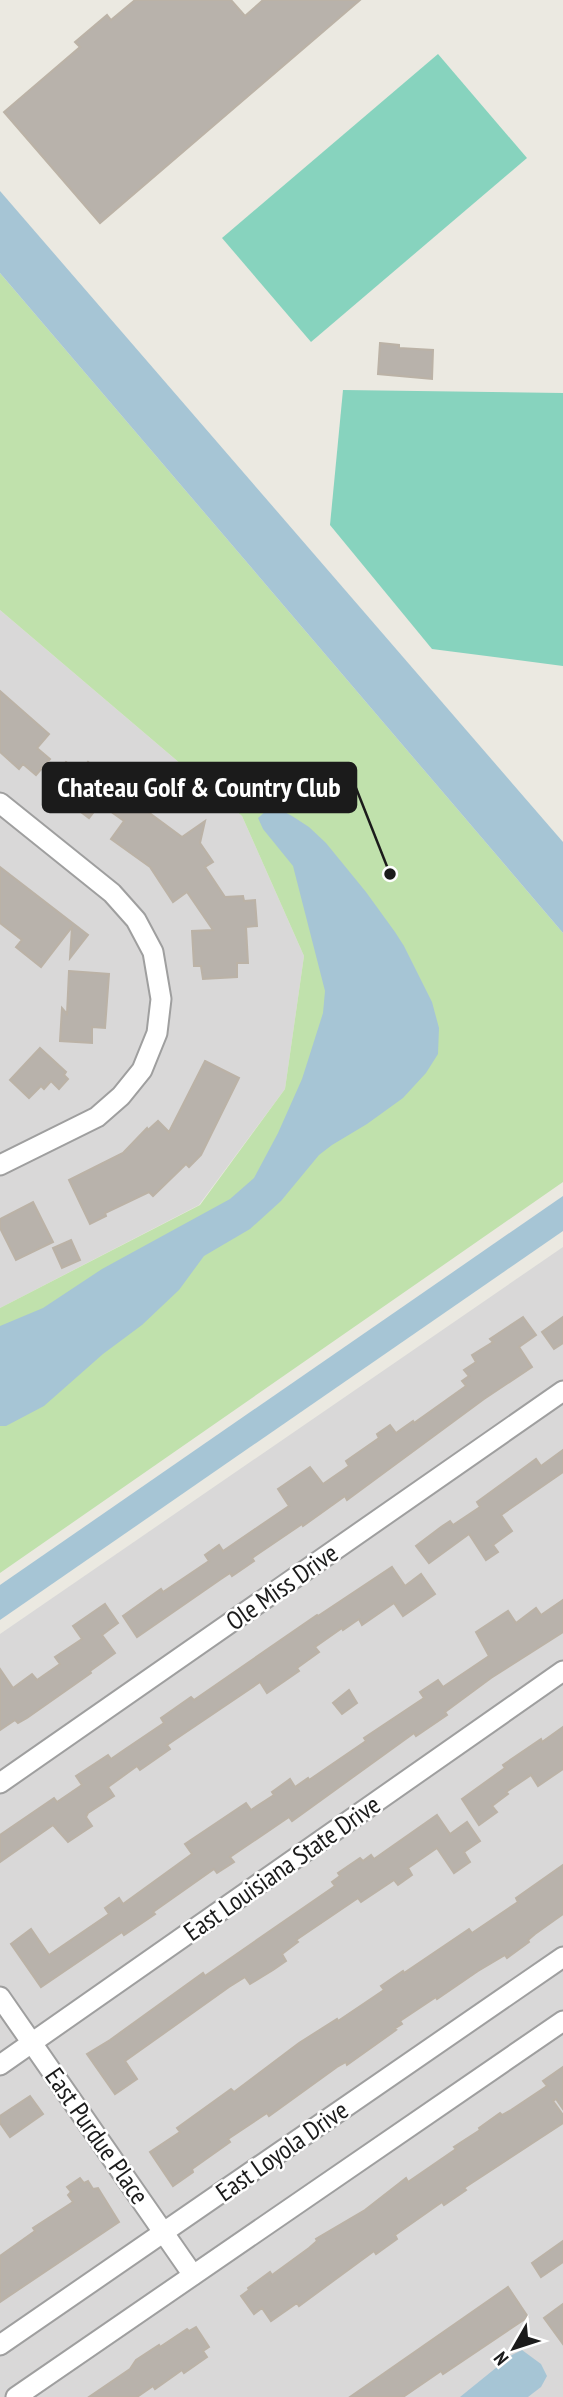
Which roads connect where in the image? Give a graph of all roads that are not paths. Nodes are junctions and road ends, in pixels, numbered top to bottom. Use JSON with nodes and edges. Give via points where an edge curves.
{"nodes":[{"id":1,"x":0,"y":803,"type":"edge"},
{"id":2,"x":0,"y":1165,"type":"edge"},
{"id":3,"x":563,"y":1391,"type":"edge"},
{"id":4,"x":563,"y":1671,"type":"edge"},
{"id":5,"x":0,"y":1783,"type":"edge"},
{"id":6,"x":563,"y":1957,"type":"edge"},
{"id":7,"x":0,"y":1997,"type":"edge"},
{"id":8,"x":563,"y":2021,"type":"edge"},
{"id":9,"x":32,"y":2043,"type":"junction"},
{"id":10,"x":0,"y":2065,"type":"edge"},
{"id":11,"x":163,"y":2232,"type":"junction"},
{"id":12,"x":193,"y":2275,"type":"junction"},
{"id":13,"x":0,"y":2345,"type":"edge"},
{"id":14,"x":16,"y":2397,"type":"edge"}],
"edges":[{"from":1,"to":2,"type":"street","via":[[112,893],[136,920],[153,952],[161,999],[158,1032],[142,1070],[121,1096],[97,1117]]},
{"from":3,"to":5,"type":"street","name":"Ole Miss Drive"},
{"from":4,"to":9,"type":"street","name":"East Louisiana State Drive"},
{"from":6,"to":11,"type":"street","name":"East Loyola Drive"},
{"from":7,"to":9,"type":"street","name":"East Purdue Place"},
{"from":8,"to":12,"type":"street","name":"East Loyola Drive"},
{"from":9,"to":10,"type":"street","name":"East Louisiana State Drive"},
{"from":9,"to":11,"type":"street","name":"East Purdue Place"},
{"from":11,"to":12,"type":"street","name":"East Purdue Place"},
{"from":11,"to":13,"type":"street","name":"East Loyola Drive"},
{"from":12,"to":14,"type":"street","name":"East Loyola Drive"}]}
